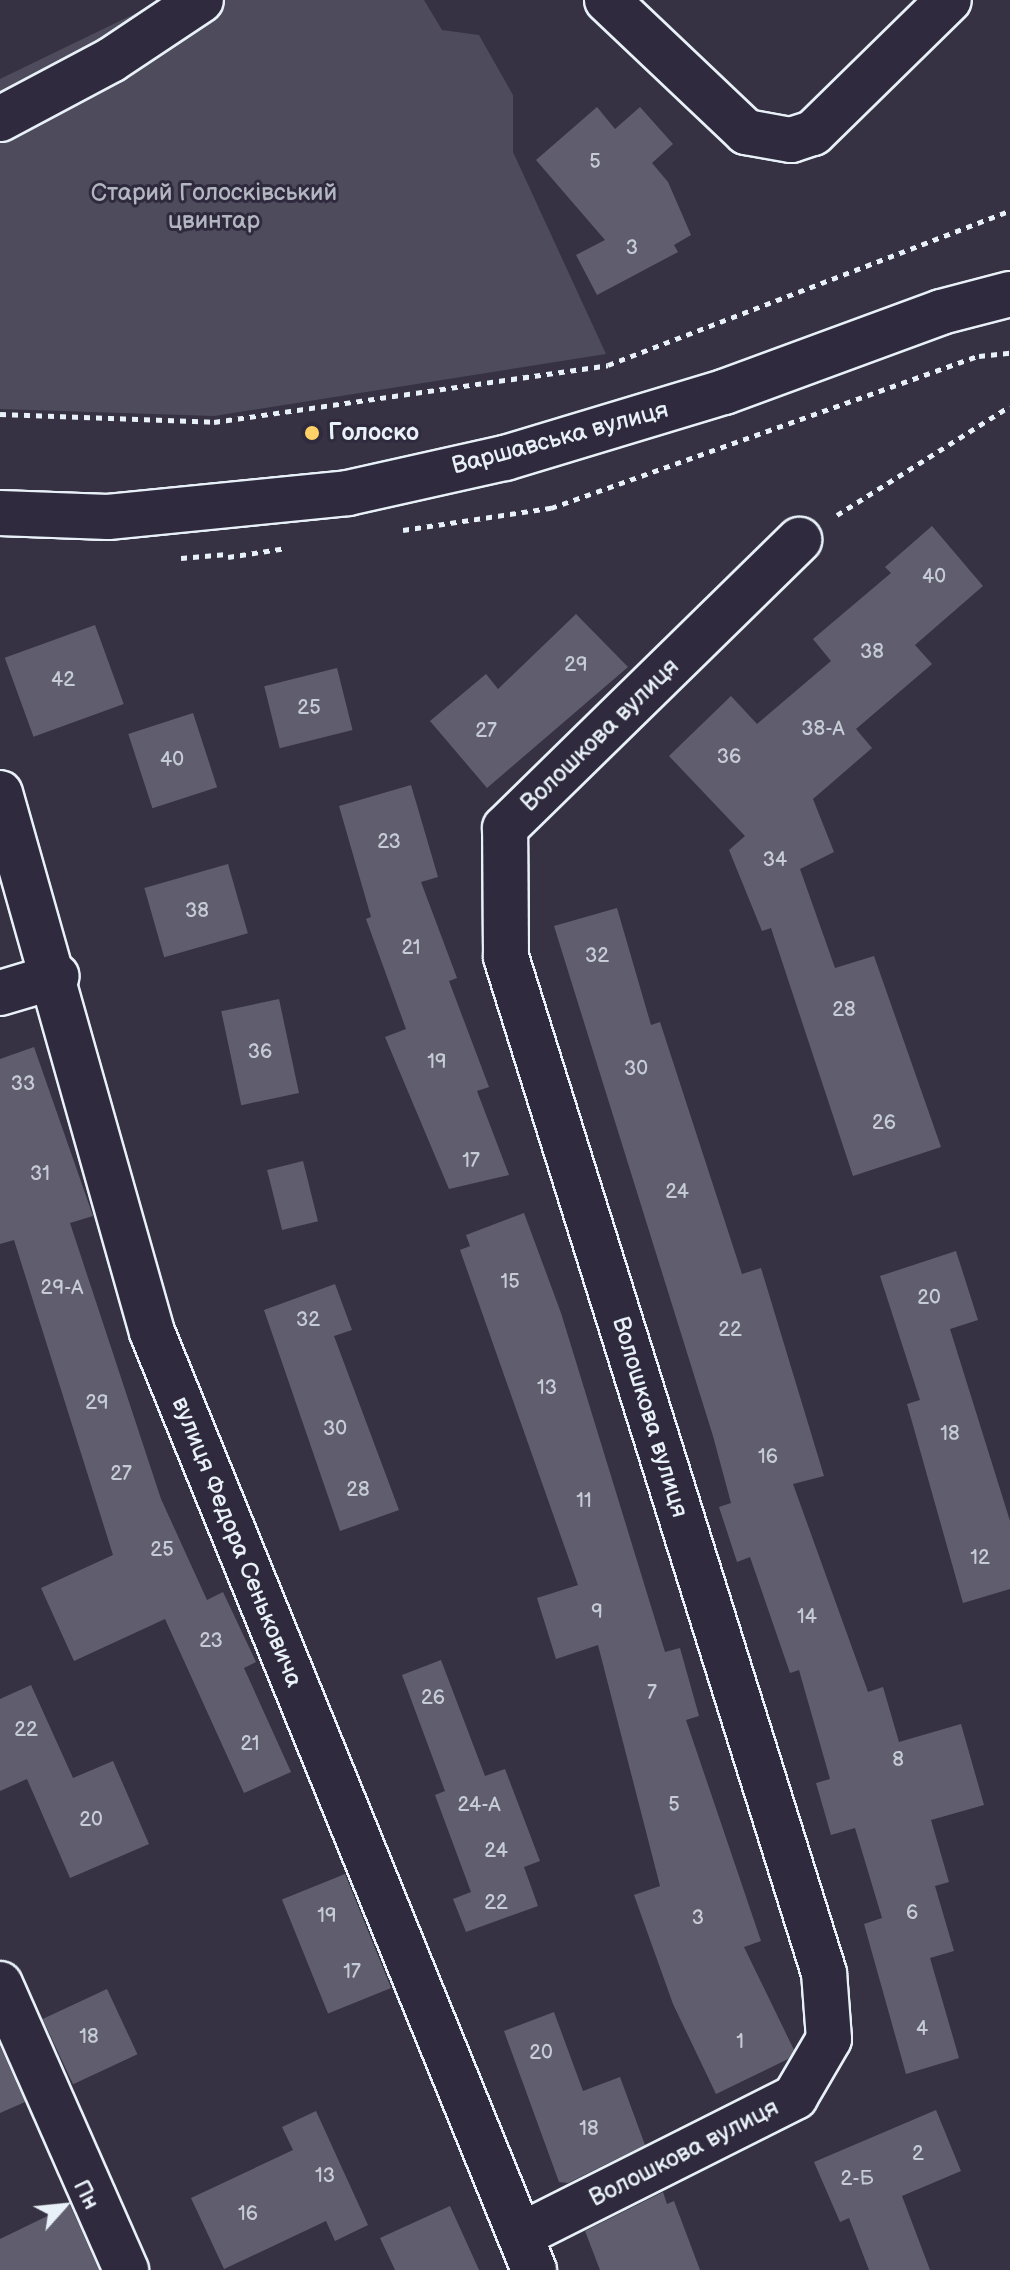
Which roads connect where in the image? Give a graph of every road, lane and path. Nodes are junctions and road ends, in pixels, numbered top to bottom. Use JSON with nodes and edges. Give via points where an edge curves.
{"nodes":[{"id":1,"x":201,"y":0,"type":"edge"},
{"id":2,"x":607,"y":0,"type":"edge"},
{"id":3,"x":949,"y":0,"type":"edge"},
{"id":4,"x":0,"y":119,"type":"edge"},
{"id":5,"x":1010,"y":211,"type":"edge"},
{"id":6,"x":1010,"y":294,"type":"edge"},
{"id":7,"x":1010,"y":406,"type":"edge"},
{"id":8,"x":0,"y":414,"type":"edge"},
{"id":9,"x":0,"y":513,"type":"edge"},
{"id":10,"x":799,"y":540,"type":"joint"},
{"id":11,"x":0,"y":793,"type":"edge"},
{"id":12,"x":57,"y":976,"type":"junction"},
{"id":13,"x":0,"y":993,"type":"edge"},
{"id":14,"x":0,"y":1984,"type":"edge"},
{"id":15,"x":528,"y":2252,"type":"edge"},
{"id":16,"x":126,"y":2270,"type":"edge"}],
"edges":[{"from":1,"to":4,"type":"street","via":[[111,60]]},
{"from":2,"to":3,"type":"street","via":[[746,132],[780,140],[813,133]]},
{"from":5,"to":8,"type":"path","via":[[608,365],[214,422]]},
{"from":6,"to":9,"type":"street","name":"Варшавська вулиця","via":[[913,321],[724,392],[505,458],[348,493],[108,517]]},
{"from":7,"to":10,"type":"path"},
{"from":10,"to":15,"type":"street","name":"Волошкова вулиця","via":[[505,828],[506,957],[824,1973],[829,2039],[795,2097]]},
{"from":11,"to":12,"type":"street","name":"вулиця Федора Сеньковича"},
{"from":12,"to":13,"type":"street"},
{"from":12,"to":15,"type":"street","name":"вулиця Федора Сеньковича","via":[[152,1332]]},
{"from":14,"to":16,"type":"street"}]}
